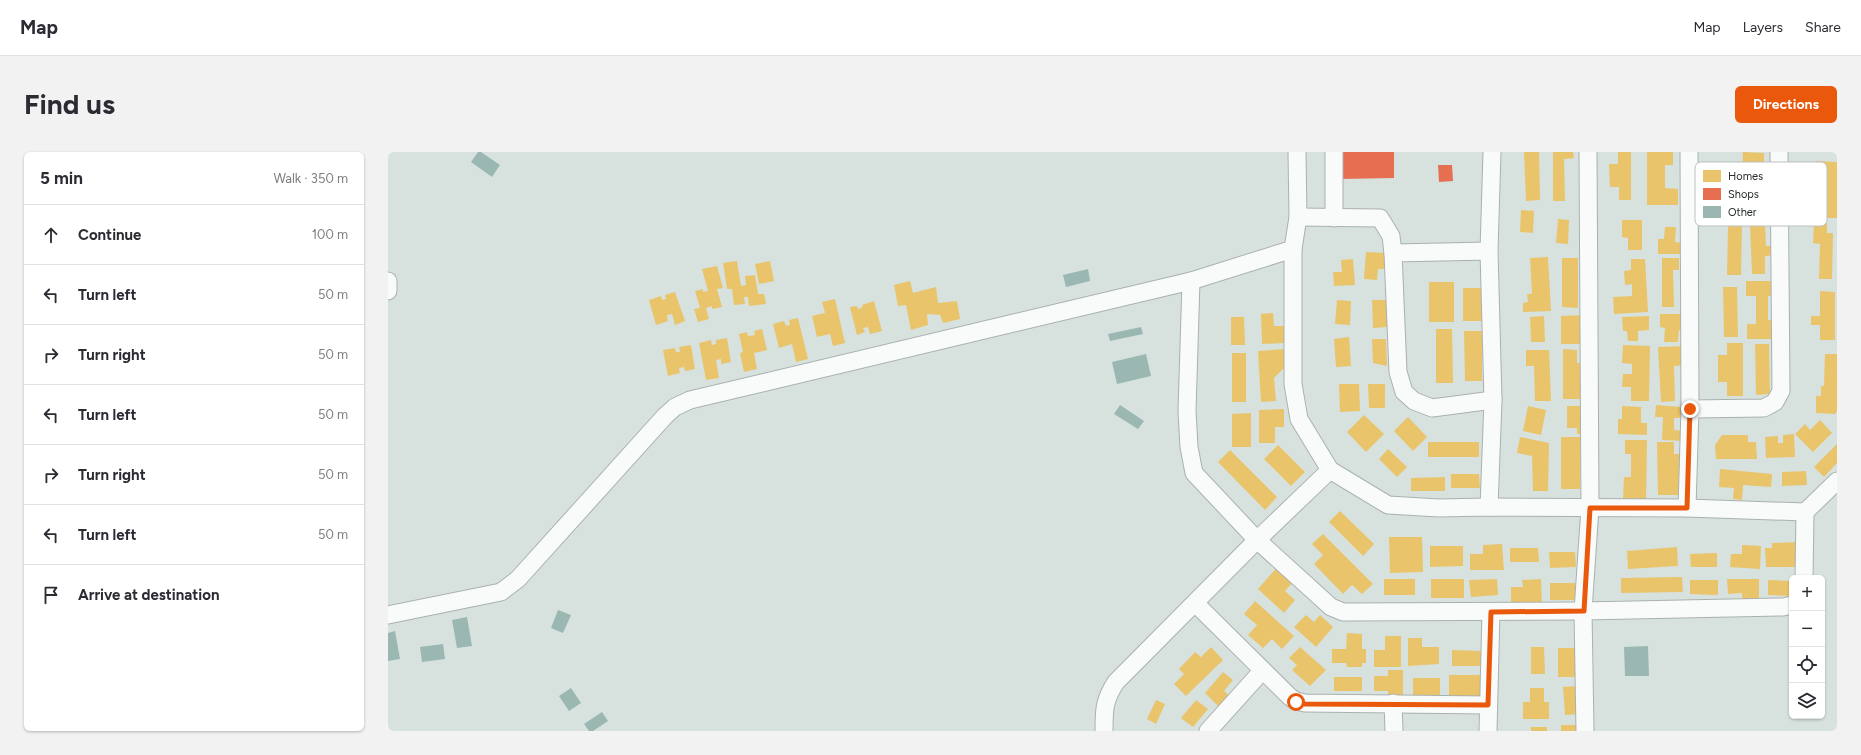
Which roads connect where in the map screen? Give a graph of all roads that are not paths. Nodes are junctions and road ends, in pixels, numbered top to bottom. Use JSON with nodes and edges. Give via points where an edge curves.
{"nodes":[{"id":1,"x":1297,"y":152,"type":"edge"},
{"id":2,"x":1334,"y":152,"type":"edge"},
{"id":3,"x":1492,"y":152,"type":"edge"},
{"id":4,"x":1588,"y":152,"type":"edge"},
{"id":5,"x":1689,"y":152,"type":"edge"},
{"id":6,"x":1779,"y":152,"type":"edge"},
{"id":7,"x":1779,"y":162,"type":"edge"},
{"id":8,"x":1298,"y":218,"type":"junction"},
{"id":9,"x":1334,"y":218,"type":"junction"},
{"id":10,"x":1780,"y":226,"type":"edge"},
{"id":11,"x":1293,"y":249,"type":"junction"},
{"id":12,"x":1489,"y":251,"type":"junction"},
{"id":13,"x":1393,"y":253,"type":"junction"},
{"id":14,"x":388,"y":281,"type":"edge"},
{"id":15,"x":1191,"y":281,"type":"junction"},
{"id":16,"x":388,"y":291,"type":"edge"},
{"id":17,"x":1493,"y":400,"type":"junction"},
{"id":18,"x":1690,"y":409,"type":"junction"},
{"id":19,"x":1330,"y":470,"type":"junction"},
{"id":20,"x":1837,"y":481,"type":"edge"},
{"id":21,"x":1489,"y":506,"type":"junction"},
{"id":22,"x":1590,"y":508,"type":"junction"},
{"id":23,"x":1687,"y":508,"type":"junction"},
{"id":24,"x":1805,"y":512,"type":"junction"},
{"id":25,"x":1257,"y":540,"type":"junction"},
{"id":26,"x":1804,"y":575,"type":"edge"},
{"id":27,"x":1195,"y":602,"type":"junction"},
{"id":28,"x":1789,"y":606,"type":"edge"},
{"id":29,"x":1584,"y":611,"type":"junction"},
{"id":30,"x":1491,"y":612,"type":"junction"},
{"id":31,"x":388,"y":615,"type":"edge"},
{"id":32,"x":1262,"y":671,"type":"junction"},
{"id":33,"x":1393,"y":703,"type":"junction"},
{"id":34,"x":1488,"y":705,"type":"junction"},
{"id":35,"x":1104,"y":731,"type":"edge"},
{"id":36,"x":1208,"y":731,"type":"edge"},
{"id":37,"x":1394,"y":731,"type":"edge"},
{"id":38,"x":1488,"y":731,"type":"edge"},
{"id":39,"x":1584,"y":731,"type":"edge"}],
"edges":[{"from":1,"to":8,"type":"street"},
{"from":2,"to":9,"type":"street"},
{"from":3,"to":12,"type":"street"},
{"from":4,"to":22,"type":"street"},
{"from":5,"to":18,"type":"street"},
{"from":6,"to":7,"type":"street"},
{"from":8,"to":9,"type":"street"},
{"from":8,"to":11,"type":"street"},
{"from":9,"to":13,"type":"street","via":[[1380,218],[1391,236]]},
{"from":10,"to":18,"type":"street","via":[[1781,391],[1775,402],[1764,408]]},
{"from":11,"to":15,"type":"street"},
{"from":11,"to":19,"type":"street","via":[[1293,384],[1299,419]]},
{"from":12,"to":13,"type":"street"},
{"from":12,"to":17,"type":"street"},
{"from":13,"to":17,"type":"street","via":[[1398,372],[1404,392],[1432,408]]},
{"from":14,"to":16,"type":"street"},
{"from":15,"to":25,"type":"street","via":[[1188,411],[1194,474]]},
{"from":15,"to":31,"type":"street","via":[[690,400],[675,407],[665,416],[518,579],[500,592]]},
{"from":17,"to":21,"type":"street"},
{"from":18,"to":23,"type":"street"},
{"from":19,"to":21,"type":"street","via":[[1388,505],[1438,508]]},
{"from":19,"to":25,"type":"street"},
{"from":20,"to":24,"type":"street"},
{"from":21,"to":22,"type":"street"},
{"from":22,"to":23,"type":"street"},
{"from":22,"to":29,"type":"street"},
{"from":23,"to":24,"type":"street"},
{"from":24,"to":26,"type":"street"},
{"from":25,"to":27,"type":"street"},
{"from":25,"to":30,"type":"street","via":[[1331,607],[1343,612]]},
{"from":27,"to":32,"type":"street"},
{"from":27,"to":35,"type":"street","via":[[1116,682],[1104,708]]},
{"from":28,"to":29,"type":"street"},
{"from":29,"to":30,"type":"street"},
{"from":29,"to":39,"type":"street"},
{"from":30,"to":34,"type":"street"},
{"from":32,"to":33,"type":"street","via":[[1296,702]]},
{"from":32,"to":36,"type":"street"},
{"from":33,"to":34,"type":"street"},
{"from":33,"to":37,"type":"street"},
{"from":34,"to":38,"type":"street"}]}
